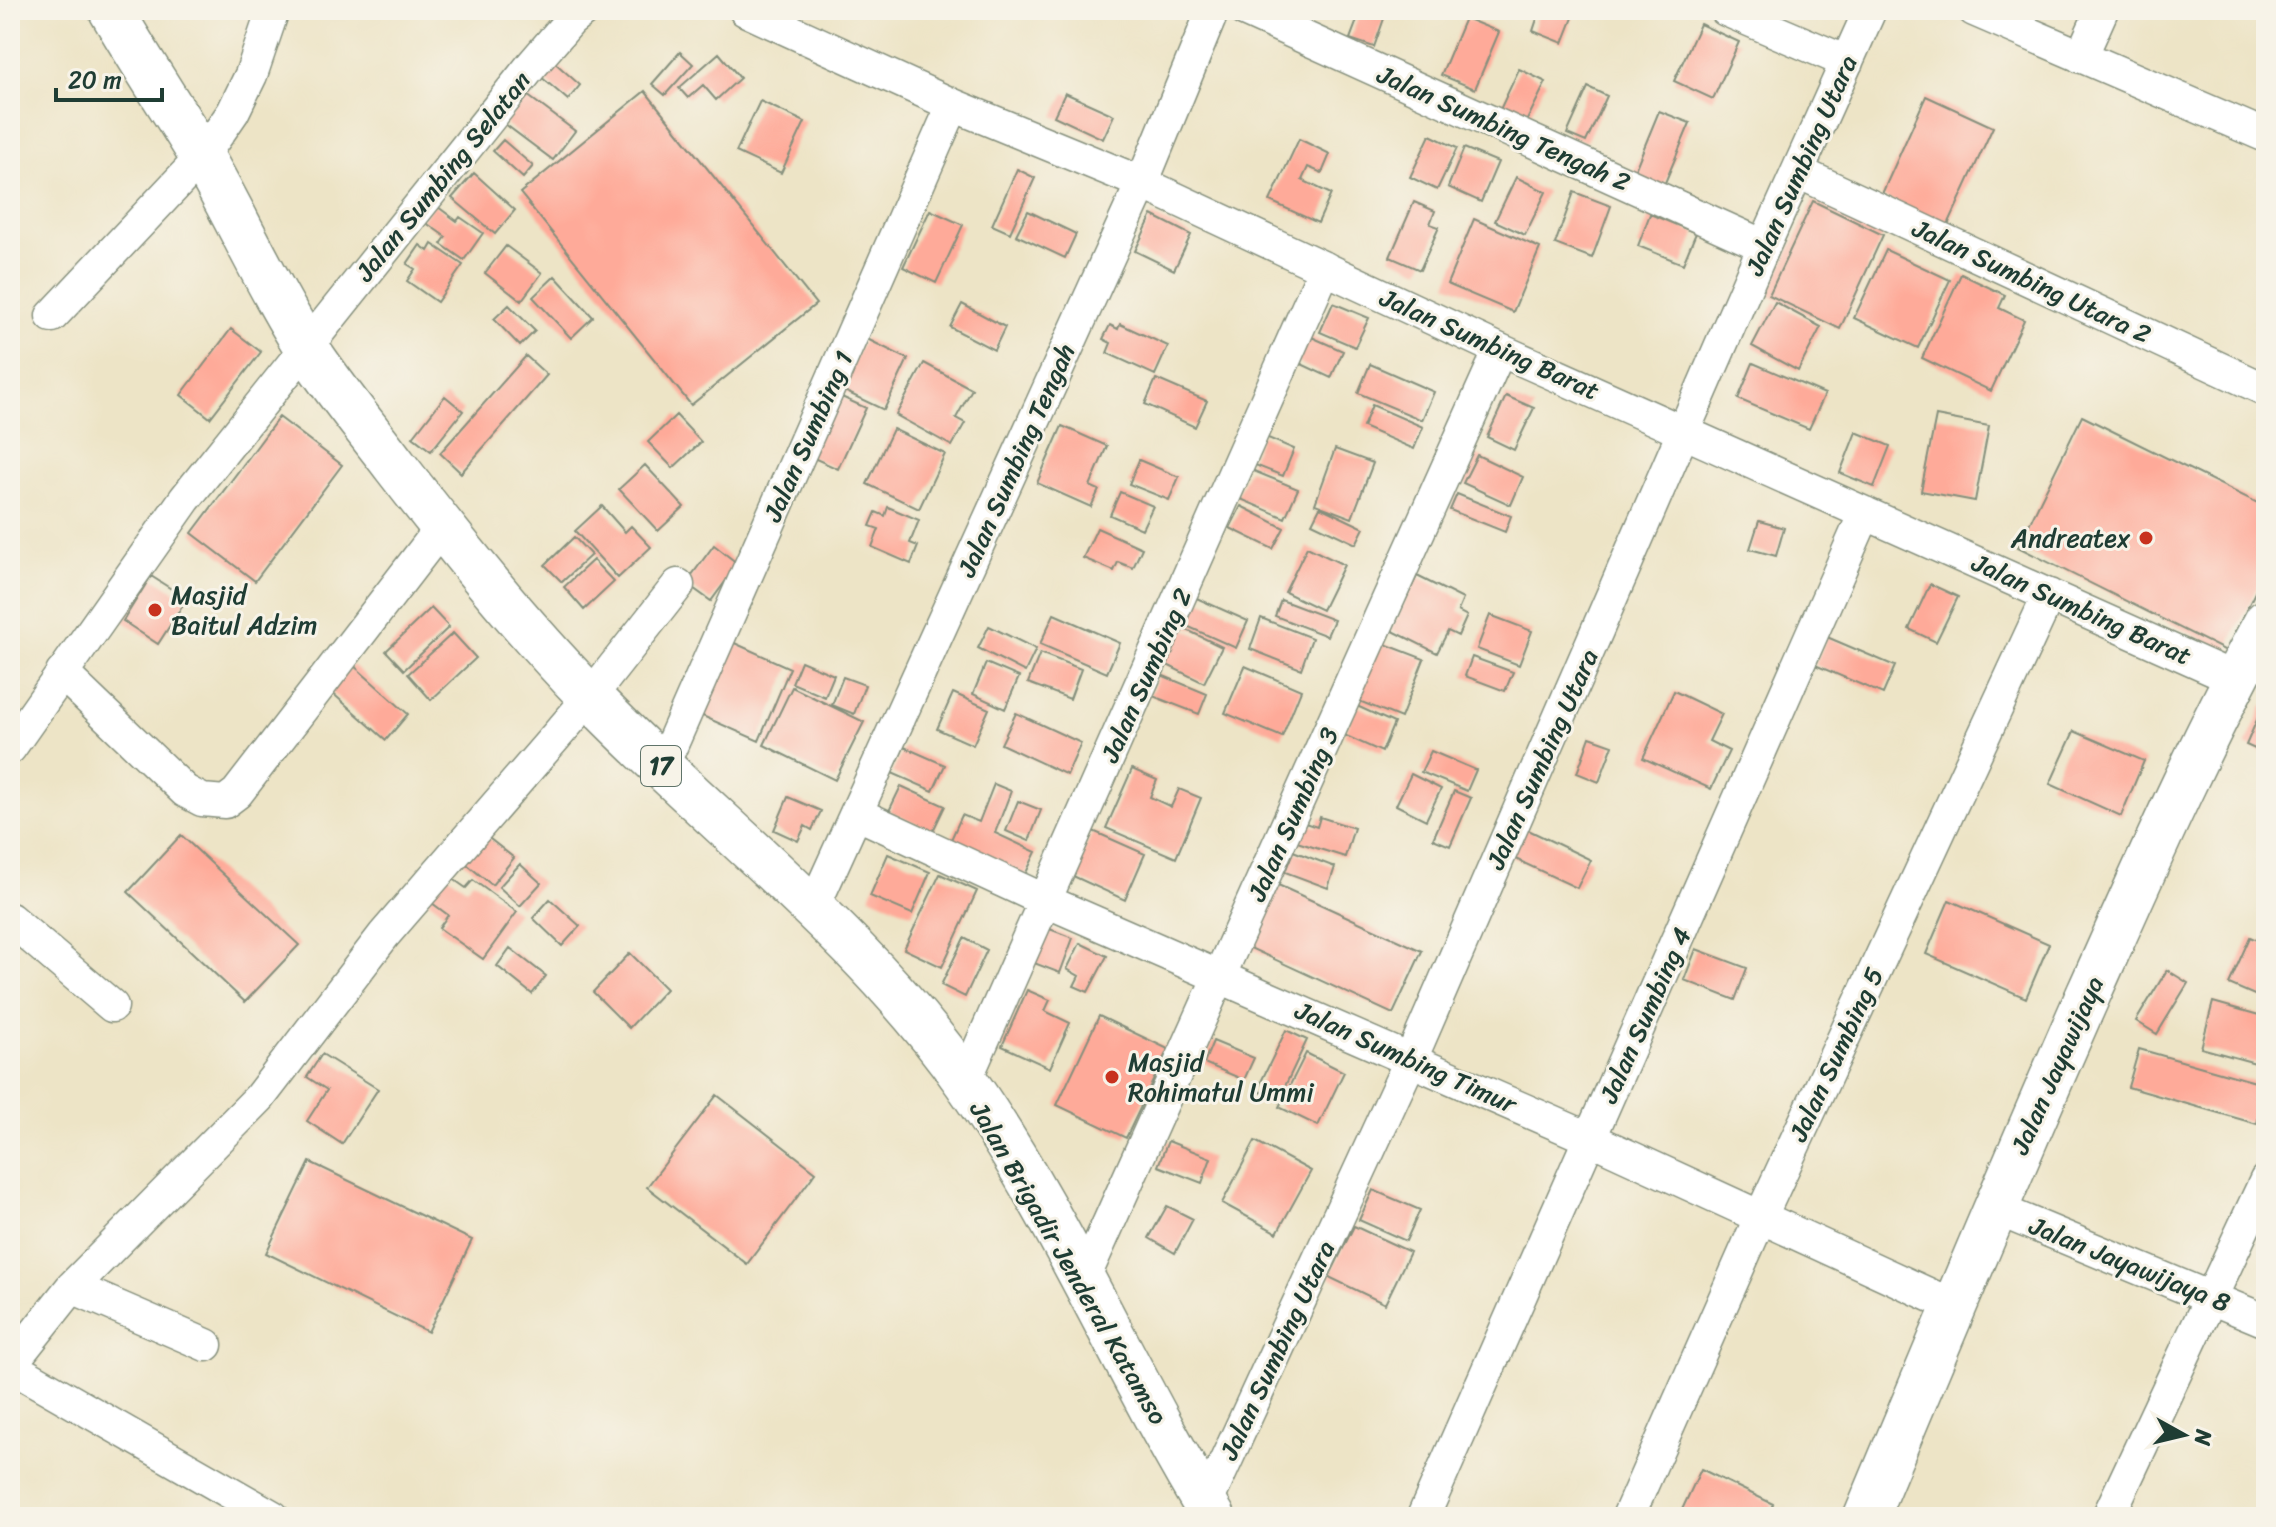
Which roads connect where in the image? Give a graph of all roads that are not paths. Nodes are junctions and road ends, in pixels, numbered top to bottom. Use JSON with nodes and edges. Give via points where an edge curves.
{"nodes":[{"id":1,"x":111,"y":10,"type":"edge"},
{"id":2,"x":273,"y":10,"type":"edge"},
{"id":3,"x":584,"y":10,"type":"edge"},
{"id":4,"x":745,"y":10,"type":"edge"},
{"id":5,"x":1213,"y":10,"type":"edge"},
{"id":6,"x":1244,"y":10,"type":"edge"},
{"id":7,"x":1726,"y":10,"type":"edge"},
{"id":8,"x":1870,"y":10,"type":"edge"},
{"id":9,"x":1974,"y":10,"type":"edge"},
{"id":10,"x":2102,"y":10,"type":"edge"},
{"id":11,"x":2081,"y":57,"type":"junction"},
{"id":12,"x":1847,"y":62,"type":"junction"},
{"id":13,"x":953,"y":105,"type":"junction"},
{"id":14,"x":2266,"y":136,"type":"edge"},
{"id":15,"x":202,"y":157,"type":"junction"},
{"id":16,"x":1798,"y":172,"type":"junction"},
{"id":17,"x":1142,"y":183,"type":"junction"},
{"id":18,"x":1764,"y":246,"type":"junction"},
{"id":19,"x":1325,"y":268,"type":"junction"},
{"id":20,"x":52,"y":316,"type":"dead end"},
{"id":21,"x":306,"y":346,"type":"junction"},
{"id":22,"x":1500,"y":350,"type":"junction"},
{"id":23,"x":2266,"y":390,"type":"edge"},
{"id":24,"x":1684,"y":431,"type":"junction"},
{"id":25,"x":1865,"y":513,"type":"junction"},
{"id":26,"x":442,"y":527,"type":"junction"},
{"id":27,"x":678,"y":585,"type":"dead end"},
{"id":28,"x":2049,"y":595,"type":"junction"},
{"id":29,"x":2266,"y":622,"type":"edge"},
{"id":30,"x":62,"y":673,"type":"junction"},
{"id":31,"x":2248,"y":675,"type":"edge"},
{"id":32,"x":590,"y":697,"type":"junction"},
{"id":33,"x":12,"y":739,"type":"edge"},
{"id":34,"x":662,"y":767,"type":"junction"},
{"id":35,"x":856,"y":813,"type":"junction"},
{"id":36,"x":1046,"y":901,"type":"junction"},
{"id":37,"x":813,"y":908,"type":"junction"},
{"id":38,"x":10,"y":919,"type":"edge"},
{"id":39,"x":1221,"y":975,"type":"junction"},
{"id":40,"x":112,"y":1006,"type":"dead end"},
{"id":41,"x":1411,"y":1059,"type":"junction"},
{"id":42,"x":965,"y":1081,"type":"junction"},
{"id":43,"x":1591,"y":1139,"type":"junction"},
{"id":44,"x":2266,"y":1180,"type":"edge"},
{"id":45,"x":1994,"y":1208,"type":"junction"},
{"id":46,"x":1761,"y":1216,"type":"junction"},
{"id":47,"x":1084,"y":1278,"type":"junction"},
{"id":48,"x":72,"y":1287,"type":"junction"},
{"id":49,"x":2212,"y":1297,"type":"junction"},
{"id":50,"x":1954,"y":1306,"type":"junction"},
{"id":51,"x":2266,"y":1321,"type":"edge"},
{"id":52,"x":206,"y":1345,"type":"dead end"},
{"id":53,"x":10,"y":1366,"type":"edge"},
{"id":54,"x":1208,"y":1512,"type":"edge"},
{"id":55,"x":273,"y":1517,"type":"edge"},
{"id":56,"x":1423,"y":1517,"type":"edge"},
{"id":57,"x":1628,"y":1517,"type":"edge"},
{"id":58,"x":1866,"y":1517,"type":"edge"},
{"id":59,"x":2108,"y":1517,"type":"edge"}],
"edges":[{"from":1,"to":15,"type":"main road","name":"Jalan Brigadir Jenderal Katamso","number":"17"},
{"from":2,"to":15,"type":"street","via":[[233,112]]},
{"from":3,"to":21,"type":"street","name":"Jalan Sumbing Selatan","via":[[532,65]]},
{"from":4,"to":13,"type":"street","name":"Jalan Sumbing Barat"},
{"from":5,"to":17,"type":"street","name":"Jalan Sumbing Tengah"},
{"from":6,"to":18,"type":"street","name":"Jalan Sumbing Tengah 2"},
{"from":7,"to":12,"type":"street"},
{"from":8,"to":12,"type":"street","name":"Jalan Sumbing Utara"},
{"from":9,"to":11,"type":"street"},
{"from":10,"to":11,"type":"street"},
{"from":11,"to":14,"type":"street"},
{"from":12,"to":16,"type":"street","name":"Jalan Sumbing Utara"},
{"from":13,"to":17,"type":"street","name":"Jalan Sumbing Barat"},
{"from":13,"to":34,"type":"street","name":"Jalan Sumbing 1"},
{"from":15,"to":20,"type":"street"},
{"from":15,"to":21,"type":"main road","name":"Jalan Brigadir Jenderal Katamso","number":"17"},
{"from":16,"to":18,"type":"street","name":"Jalan Sumbing Utara"},
{"from":16,"to":23,"type":"street","name":"Jalan Sumbing Utara 2"},
{"from":17,"to":19,"type":"street","name":"Jalan Sumbing Barat"},
{"from":17,"to":35,"type":"street","name":"Jalan Sumbing Tengah"},
{"from":18,"to":24,"type":"street","name":"Jalan Sumbing Utara"},
{"from":19,"to":22,"type":"street","name":"Jalan Sumbing Barat"},
{"from":19,"to":36,"type":"street","name":"Jalan Sumbing 2"},
{"from":21,"to":26,"type":"main road","name":"Jalan Brigadir Jenderal Katamso","number":"17"},
{"from":21,"to":30,"type":"street","name":"Jalan Sumbing Selatan","via":[[185,499]]},
{"from":22,"to":24,"type":"street","name":"Jalan Sumbing Barat"},
{"from":22,"to":39,"type":"street","name":"Jalan Sumbing 3"},
{"from":24,"to":25,"type":"street","name":"Jalan Sumbing Barat"},
{"from":24,"to":41,"type":"street","name":"Jalan Sumbing Utara"},
{"from":25,"to":28,"type":"street","name":"Jalan Sumbing Barat"},
{"from":25,"to":43,"type":"street","name":"Jalan Sumbing 4"},
{"from":26,"to":30,"type":"street","via":[[225,802],[202,800],[185,791]]},
{"from":26,"to":32,"type":"main road","name":"Jalan Brigadir Jenderal Katamso","number":"17"},
{"from":27,"to":32,"type":"street"},
{"from":28,"to":31,"type":"street","name":"Jalan Sumbing Barat"},
{"from":28,"to":46,"type":"street","name":"Jalan Sumbing 5"},
{"from":29,"to":31,"type":"main road","name":"Jalan Jayawijaya"},
{"from":30,"to":33,"type":"street","name":"Jalan Sumbing Selatan"},
{"from":31,"to":45,"type":"main road","name":"Jalan Jayawijaya","via":[[2147,862]]},
{"from":32,"to":34,"type":"main road","name":"Jalan Brigadir Jenderal Katamso","number":"17"},
{"from":32,"to":48,"type":"street","via":[[384,935],[259,1098]]},
{"from":34,"to":37,"type":"main road","name":"Jalan Brigadir Jenderal Katamso","number":"17"},
{"from":35,"to":36,"type":"street","name":"Jalan Sumbing Timur"},
{"from":35,"to":37,"type":"street","name":"Jalan Sumbing Tengah"},
{"from":36,"to":39,"type":"street","name":"Jalan Sumbing Timur"},
{"from":36,"to":42,"type":"street","name":"Jalan Sumbing 2"},
{"from":37,"to":42,"type":"main road","name":"Jalan Brigadir Jenderal Katamso","number":"17","via":[[888,983]]},
{"from":38,"to":40,"type":"street"},
{"from":39,"to":41,"type":"street","name":"Jalan Sumbing Timur"},
{"from":39,"to":47,"type":"street","name":"Jalan Sumbing 3"},
{"from":41,"to":43,"type":"street","name":"Jalan Sumbing Timur"},
{"from":41,"to":54,"type":"street","name":"Jalan Sumbing Utara"},
{"from":42,"to":47,"type":"main road","name":"Jalan Brigadir Jenderal Katamso","number":"17"},
{"from":43,"to":46,"type":"street","name":"Jalan Sumbing Timur"},
{"from":43,"to":56,"type":"street","name":"Jalan Sumbing 4"},
{"from":44,"to":49,"type":"street"},
{"from":45,"to":49,"type":"street","name":"Jalan Jayawijaya 8"},
{"from":45,"to":50,"type":"main road","name":"Jalan Jayawijaya"},
{"from":46,"to":50,"type":"street","name":"Jalan Sumbing Timur"},
{"from":46,"to":57,"type":"street","name":"Jalan Sumbing 5"},
{"from":47,"to":54,"type":"main road","name":"Jalan Brigadir Jenderal Katamso","number":"17"},
{"from":48,"to":52,"type":"street"},
{"from":48,"to":53,"type":"street"},
{"from":49,"to":51,"type":"street","name":"Jalan Jayawijaya 8"},
{"from":49,"to":59,"type":"street"},
{"from":50,"to":58,"type":"main road","name":"Jalan Jayawijaya"},
{"from":53,"to":55,"type":"street"}]}
